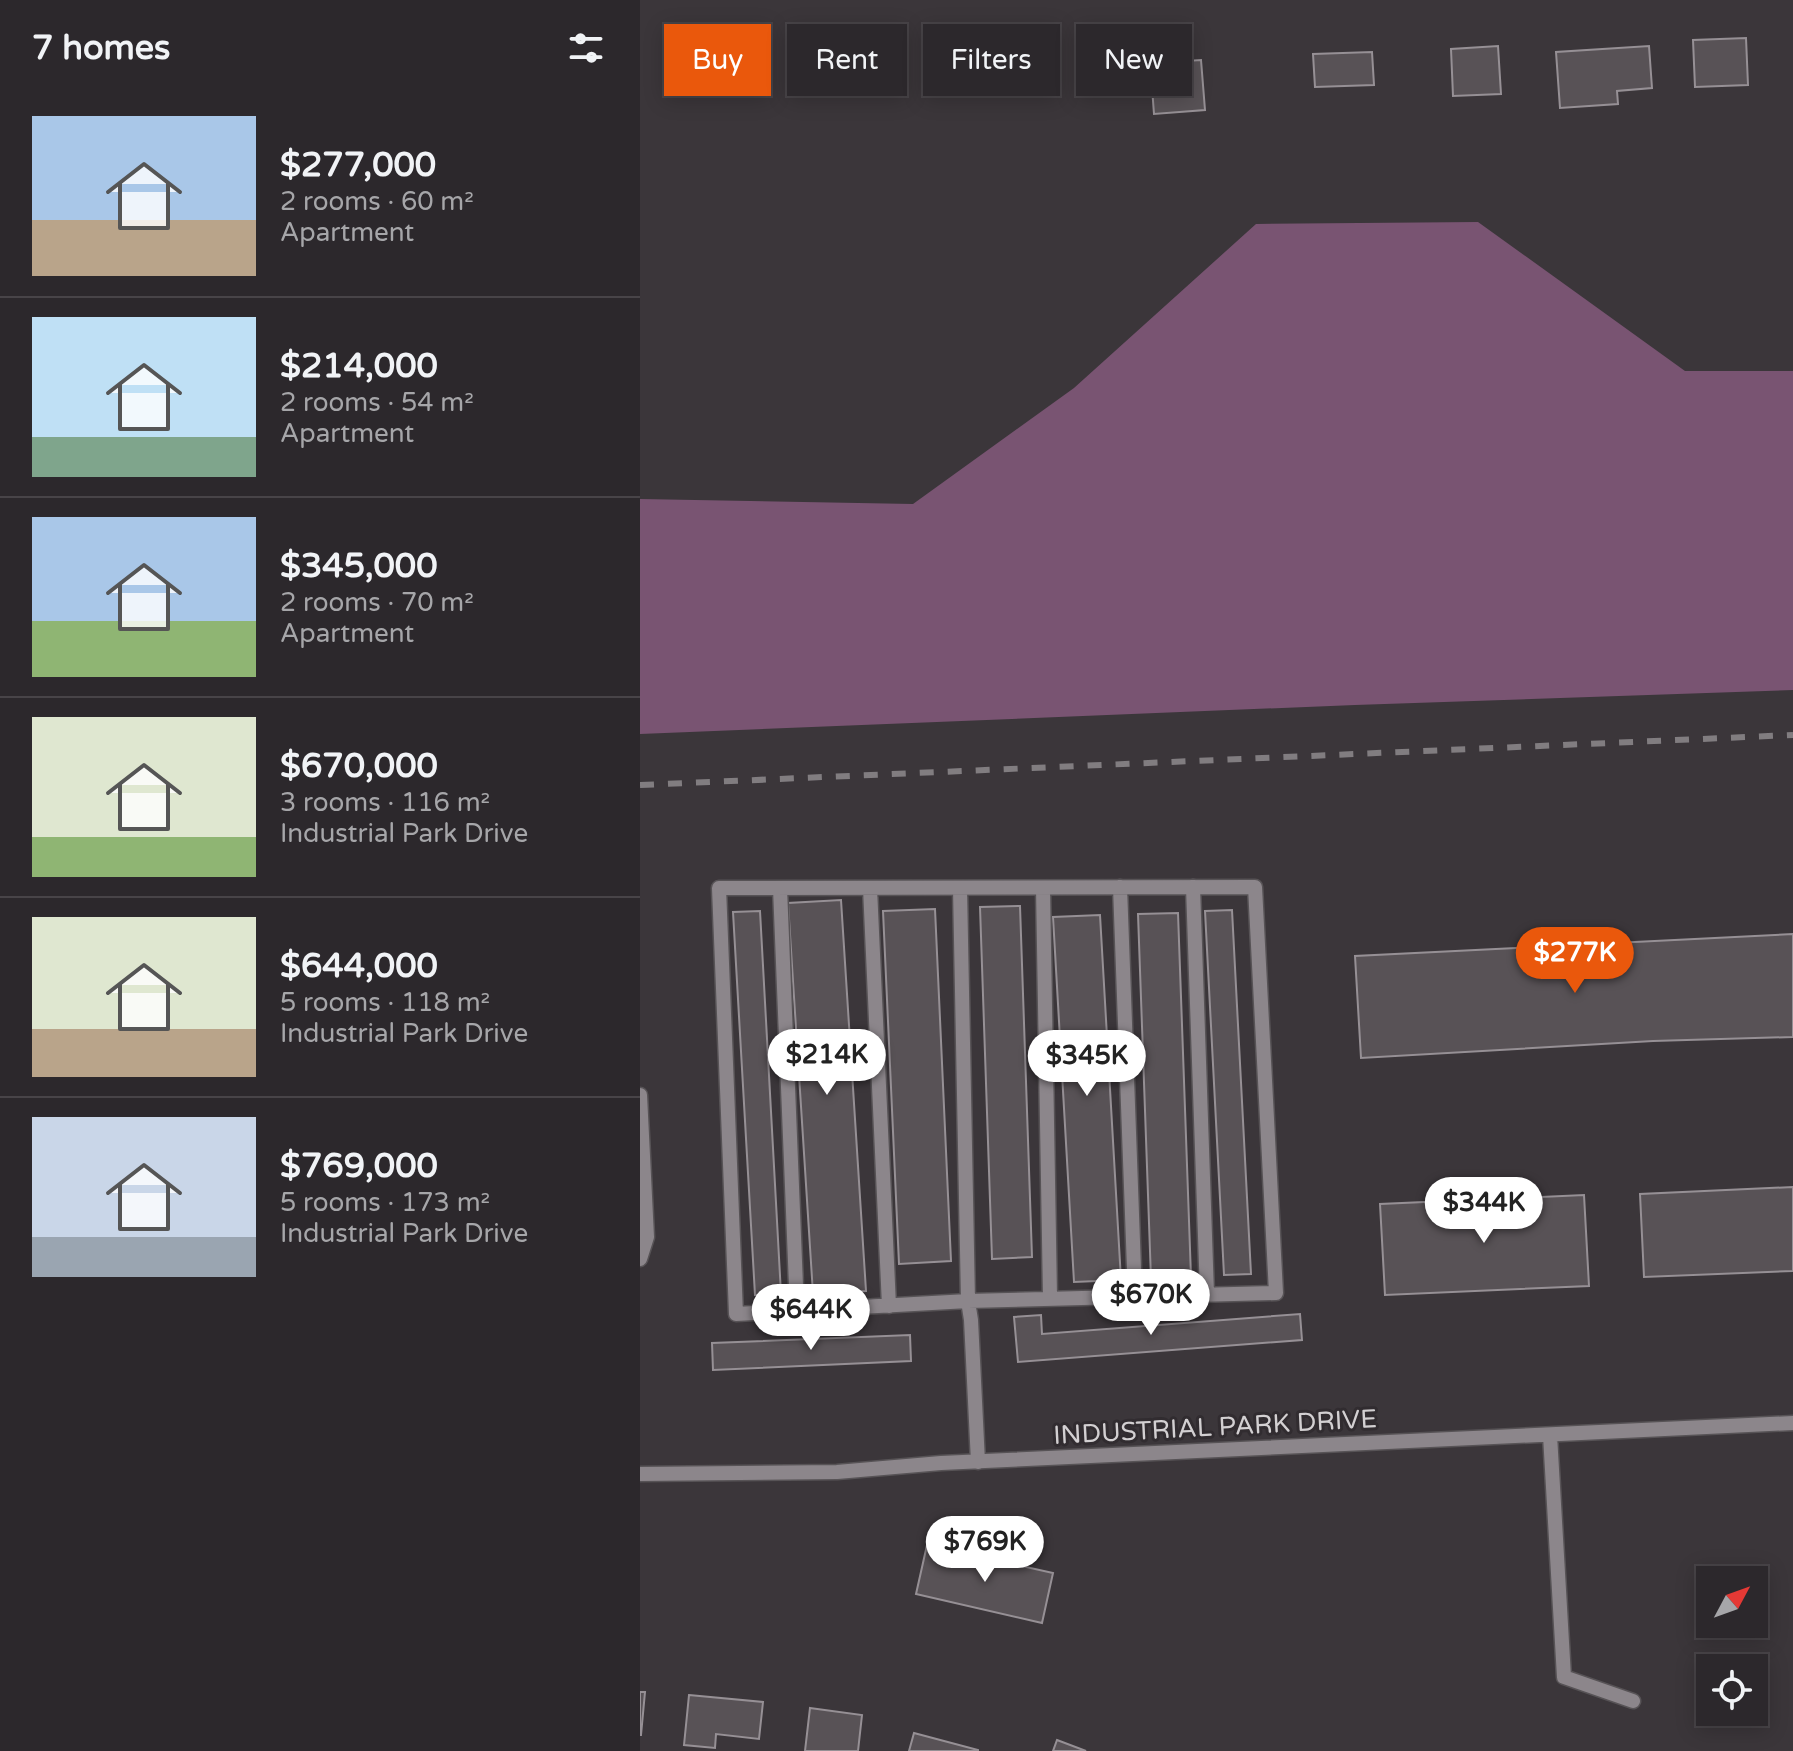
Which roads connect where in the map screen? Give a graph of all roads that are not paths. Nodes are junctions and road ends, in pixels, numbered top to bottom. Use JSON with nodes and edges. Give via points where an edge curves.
{"nodes":[{"id":1,"x":1120,"y":887,"type":"junction"},
{"id":2,"x":1193,"y":887,"type":"junction"},
{"id":3,"x":780,"y":888,"type":"junction"},
{"id":4,"x":870,"y":888,"type":"junction"},
{"id":5,"x":960,"y":888,"type":"junction"},
{"id":6,"x":1043,"y":888,"type":"junction"},
{"id":7,"x":640,"y":1095,"type":"edge"},
{"id":8,"x":640,"y":1259,"type":"edge"},
{"id":9,"x":1207,"y":1294,"type":"junction"},
{"id":10,"x":1135,"y":1296,"type":"junction"},
{"id":11,"x":1050,"y":1297,"type":"junction"},
{"id":12,"x":968,"y":1301,"type":"junction"},
{"id":13,"x":889,"y":1306,"type":"junction"},
{"id":14,"x":797,"y":1311,"type":"junction"},
{"id":15,"x":1793,"y":1423,"type":"edge"},
{"id":16,"x":1550,"y":1435,"type":"junction"},
{"id":17,"x":978,"y":1462,"type":"junction"},
{"id":18,"x":640,"y":1474,"type":"edge"},
{"id":19,"x":1633,"y":1701,"type":"dead end"}],
"edges":[{"from":1,"to":2,"type":"street"},
{"from":1,"to":6,"type":"street"},
{"from":1,"to":10,"type":"street"},
{"from":2,"to":9,"type":"street"},
{"from":2,"to":9,"type":"street","via":[[1255,887],[1276,1293]]},
{"from":3,"to":4,"type":"street"},
{"from":3,"to":14,"type":"street"},
{"from":3,"to":14,"type":"street","via":[[719,888],[734,1283],[736,1314]]},
{"from":4,"to":5,"type":"street"},
{"from":4,"to":13,"type":"street"},
{"from":5,"to":6,"type":"street"},
{"from":5,"to":12,"type":"street"},
{"from":6,"to":11,"type":"street"},
{"from":7,"to":8,"type":"street","via":[[647,1237]]},
{"from":9,"to":10,"type":"street"},
{"from":10,"to":11,"type":"street"},
{"from":11,"to":12,"type":"street"},
{"from":12,"to":13,"type":"street"},
{"from":12,"to":17,"type":"street"},
{"from":13,"to":14,"type":"street"},
{"from":15,"to":16,"type":"street","name":"INDUSTRIAL PARK DRIVE"},
{"from":16,"to":17,"type":"street","name":"INDUSTRIAL PARK DRIVE"},
{"from":16,"to":19,"type":"street","via":[[1564,1677]]},
{"from":17,"to":18,"type":"street","name":"INDUSTRIAL PARK DRIVE","via":[[837,1472]]}]}
